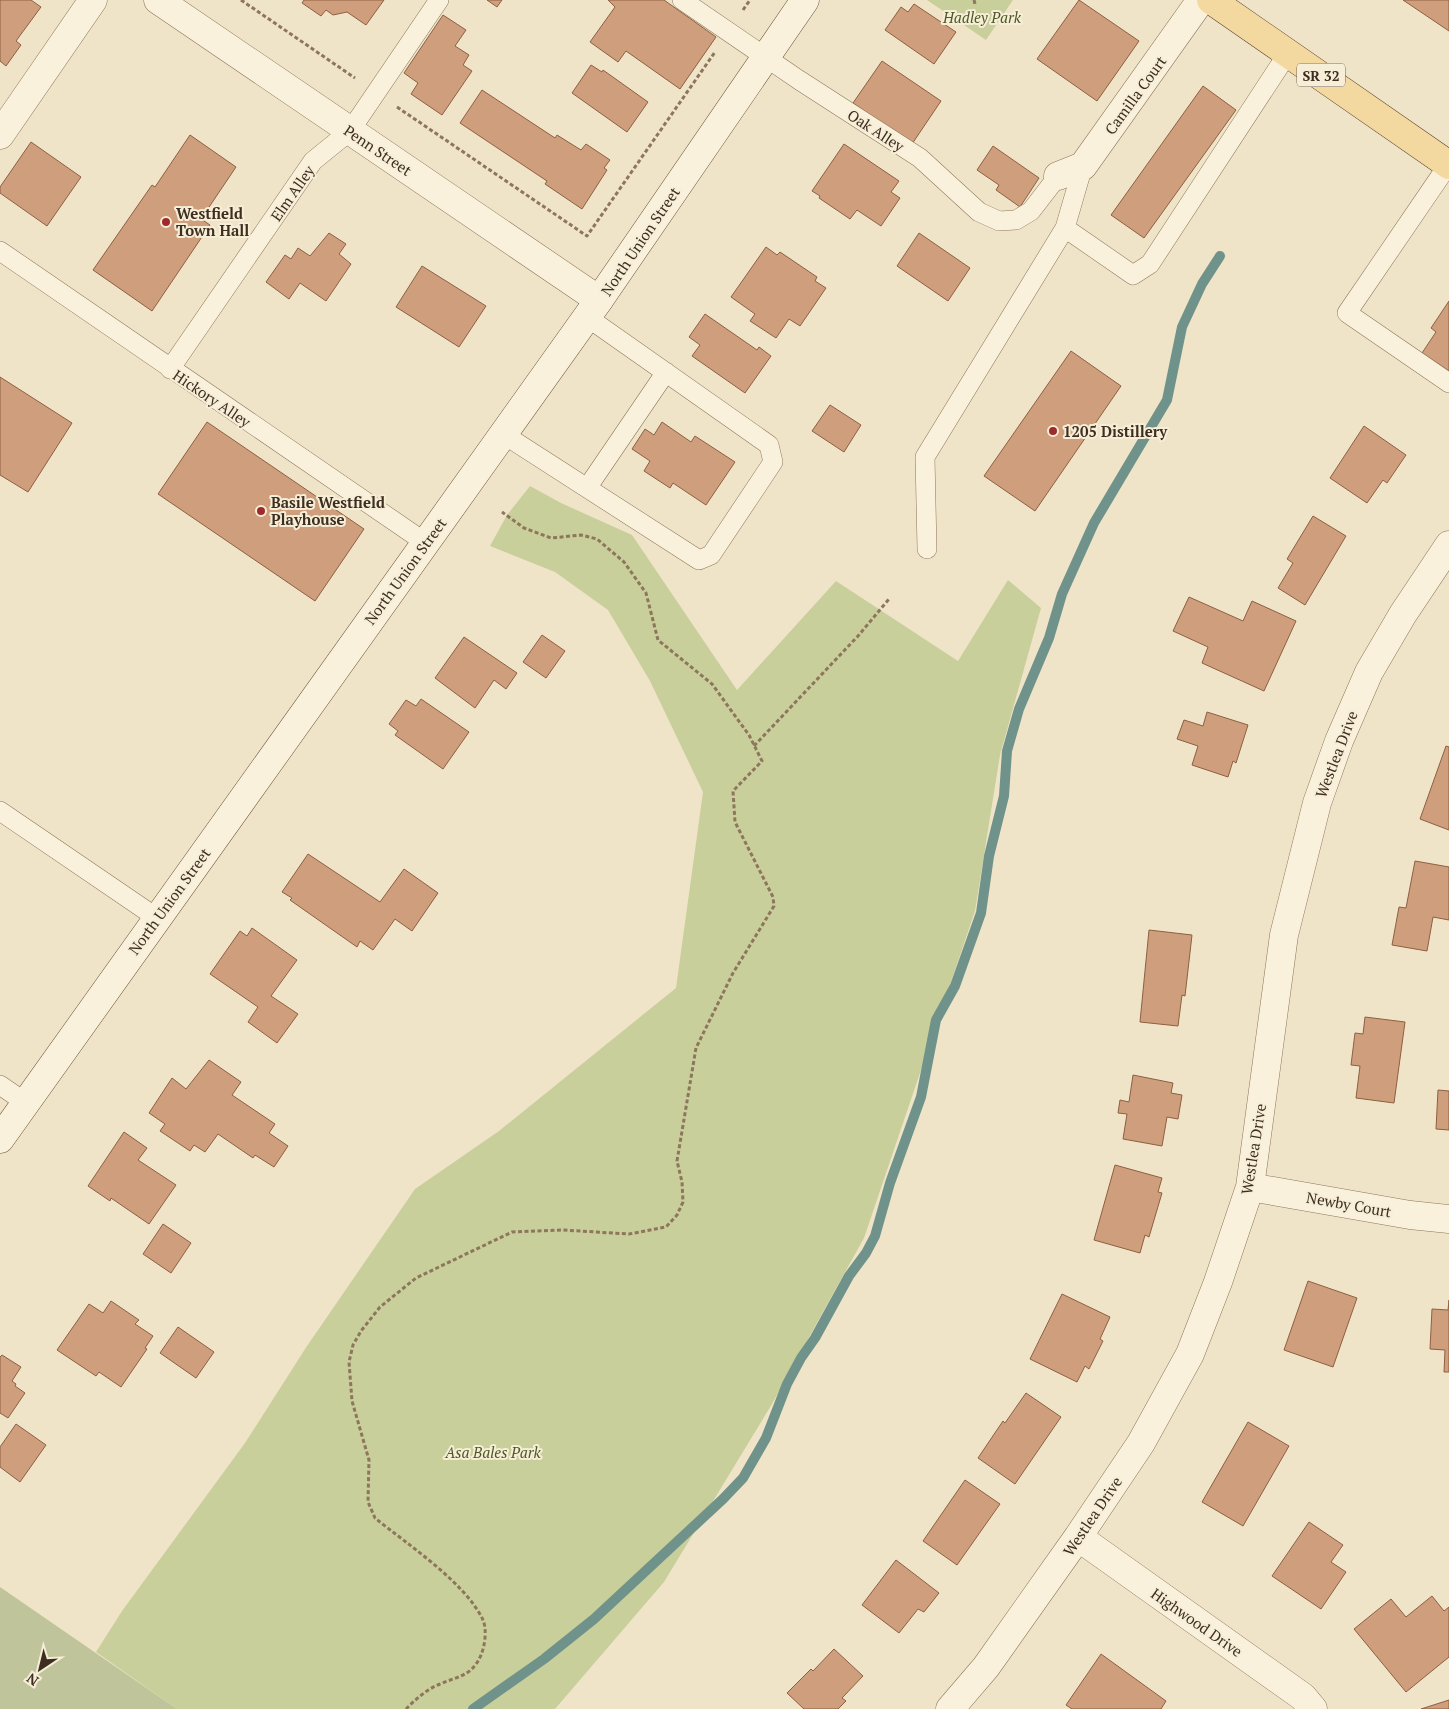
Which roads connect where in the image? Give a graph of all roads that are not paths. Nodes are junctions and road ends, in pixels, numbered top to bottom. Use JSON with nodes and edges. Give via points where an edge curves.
{"nodes":[{"id":1,"x":93,"y":0,"type":"edge"},
{"id":2,"x":158,"y":0,"type":"edge"},
{"id":3,"x":439,"y":0,"type":"edge"},
{"id":4,"x":682,"y":0,"type":"edge"},
{"id":5,"x":805,"y":0,"type":"edge"},
{"id":6,"x":1201,"y":0,"type":"edge"},
{"id":7,"x":1211,"y":0,"type":"edge"},
{"id":8,"x":1288,"y":53,"type":"junction"},
{"id":9,"x":766,"y":57,"type":"junction"},
{"id":10,"x":350,"y":131,"type":"junction"},
{"id":11,"x":0,"y":135,"type":"edge"},
{"id":12,"x":1449,"y":165,"type":"edge"},
{"id":13,"x":1083,"y":166,"type":"junction"},
{"id":14,"x":1058,"y":176,"type":"joint"},
{"id":15,"x":1066,"y":228,"type":"junction"},
{"id":16,"x":0,"y":251,"type":"edge"},
{"id":17,"x":593,"y":308,"type":"junction"},
{"id":18,"x":170,"y":369,"type":"junction"},
{"id":19,"x":666,"y":372,"type":"junction"},
{"id":20,"x":1449,"y":382,"type":"edge"},
{"id":21,"x":504,"y":434,"type":"junction"},
{"id":22,"x":587,"y":488,"type":"junction"},
{"id":23,"x":426,"y":543,"type":"junction"},
{"id":24,"x":1449,"y":545,"type":"edge"},
{"id":25,"x":927,"y":549,"type":"dead end"},
{"id":26,"x":0,"y":811,"type":"edge"},
{"id":27,"x":157,"y":918,"type":"junction"},
{"id":28,"x":0,"y":1084,"type":"edge"},
{"id":29,"x":26,"y":1103,"type":"junction"},
{"id":30,"x":0,"y":1139,"type":"edge"},
{"id":31,"x":1250,"y":1186,"type":"junction"},
{"id":32,"x":1449,"y":1219,"type":"edge"},
{"id":33,"x":1078,"y":1537,"type":"junction"},
{"id":34,"x":950,"y":1709,"type":"edge"},
{"id":35,"x":1313,"y":1709,"type":"edge"}],
"edges":[{"from":1,"to":11,"type":"street"},
{"from":2,"to":10,"type":"street","name":"Penn Street"},
{"from":3,"to":10,"type":"lane","name":"Elm Alley"},
{"from":4,"to":9,"type":"lane","name":"Oak Alley"},
{"from":5,"to":9,"type":"street","name":"North Union Street"},
{"from":6,"to":13,"type":"street","name":"Camilla Court"},
{"from":7,"to":8,"type":"main road","number":"SR 32"},
{"from":8,"to":12,"type":"main road","number":"SR 32"},
{"from":8,"to":15,"type":"lane","via":[[1150,264],[1133,276]]},
{"from":9,"to":14,"type":"lane","name":"Oak Alley","via":[[920,158],[979,212],[999,221],[1016,220],[1031,211]]},
{"from":9,"to":17,"type":"street","name":"North Union Street"},
{"from":10,"to":17,"type":"street","name":"Penn Street"},
{"from":10,"to":18,"type":"lane","name":"Elm Alley","via":[[313,161]]},
{"from":12,"to":20,"type":"lane","via":[[1347,312]]},
{"from":13,"to":14,"type":"street"},
{"from":13,"to":15,"type":"lane"},
{"from":15,"to":25,"type":"lane","via":[[926,457]]},
{"from":16,"to":18,"type":"lane","name":"Hickory Alley"},
{"from":17,"to":19,"type":"lane"},
{"from":17,"to":21,"type":"street","name":"North Union Street"},
{"from":18,"to":23,"type":"lane","name":"Hickory Alley"},
{"from":19,"to":22,"type":"lane"},
{"from":19,"to":22,"type":"lane","via":[[769,445],[772,462],[711,555],[699,560]]},
{"from":21,"to":22,"type":"lane"},
{"from":21,"to":23,"type":"street","name":"North Union Street"},
{"from":23,"to":27,"type":"street","name":"North Union Street"},
{"from":24,"to":31,"type":"street","name":"Westlea Drive","via":[[1369,672],[1317,802],[1284,935]]},
{"from":26,"to":27,"type":"lane"},
{"from":27,"to":29,"type":"street","name":"North Union Street"},
{"from":28,"to":29,"type":"lane"},
{"from":29,"to":30,"type":"street","name":"North Union Street"},
{"from":31,"to":32,"type":"street","name":"Newby Court"},
{"from":31,"to":33,"type":"street","name":"Westlea Drive","via":[[1190,1354],[1141,1443]]},
{"from":33,"to":34,"type":"street","name":"Westlea Drive","via":[[986,1667]]},
{"from":33,"to":35,"type":"street","name":"Highwood Drive","via":[[1302,1697]]}]}
